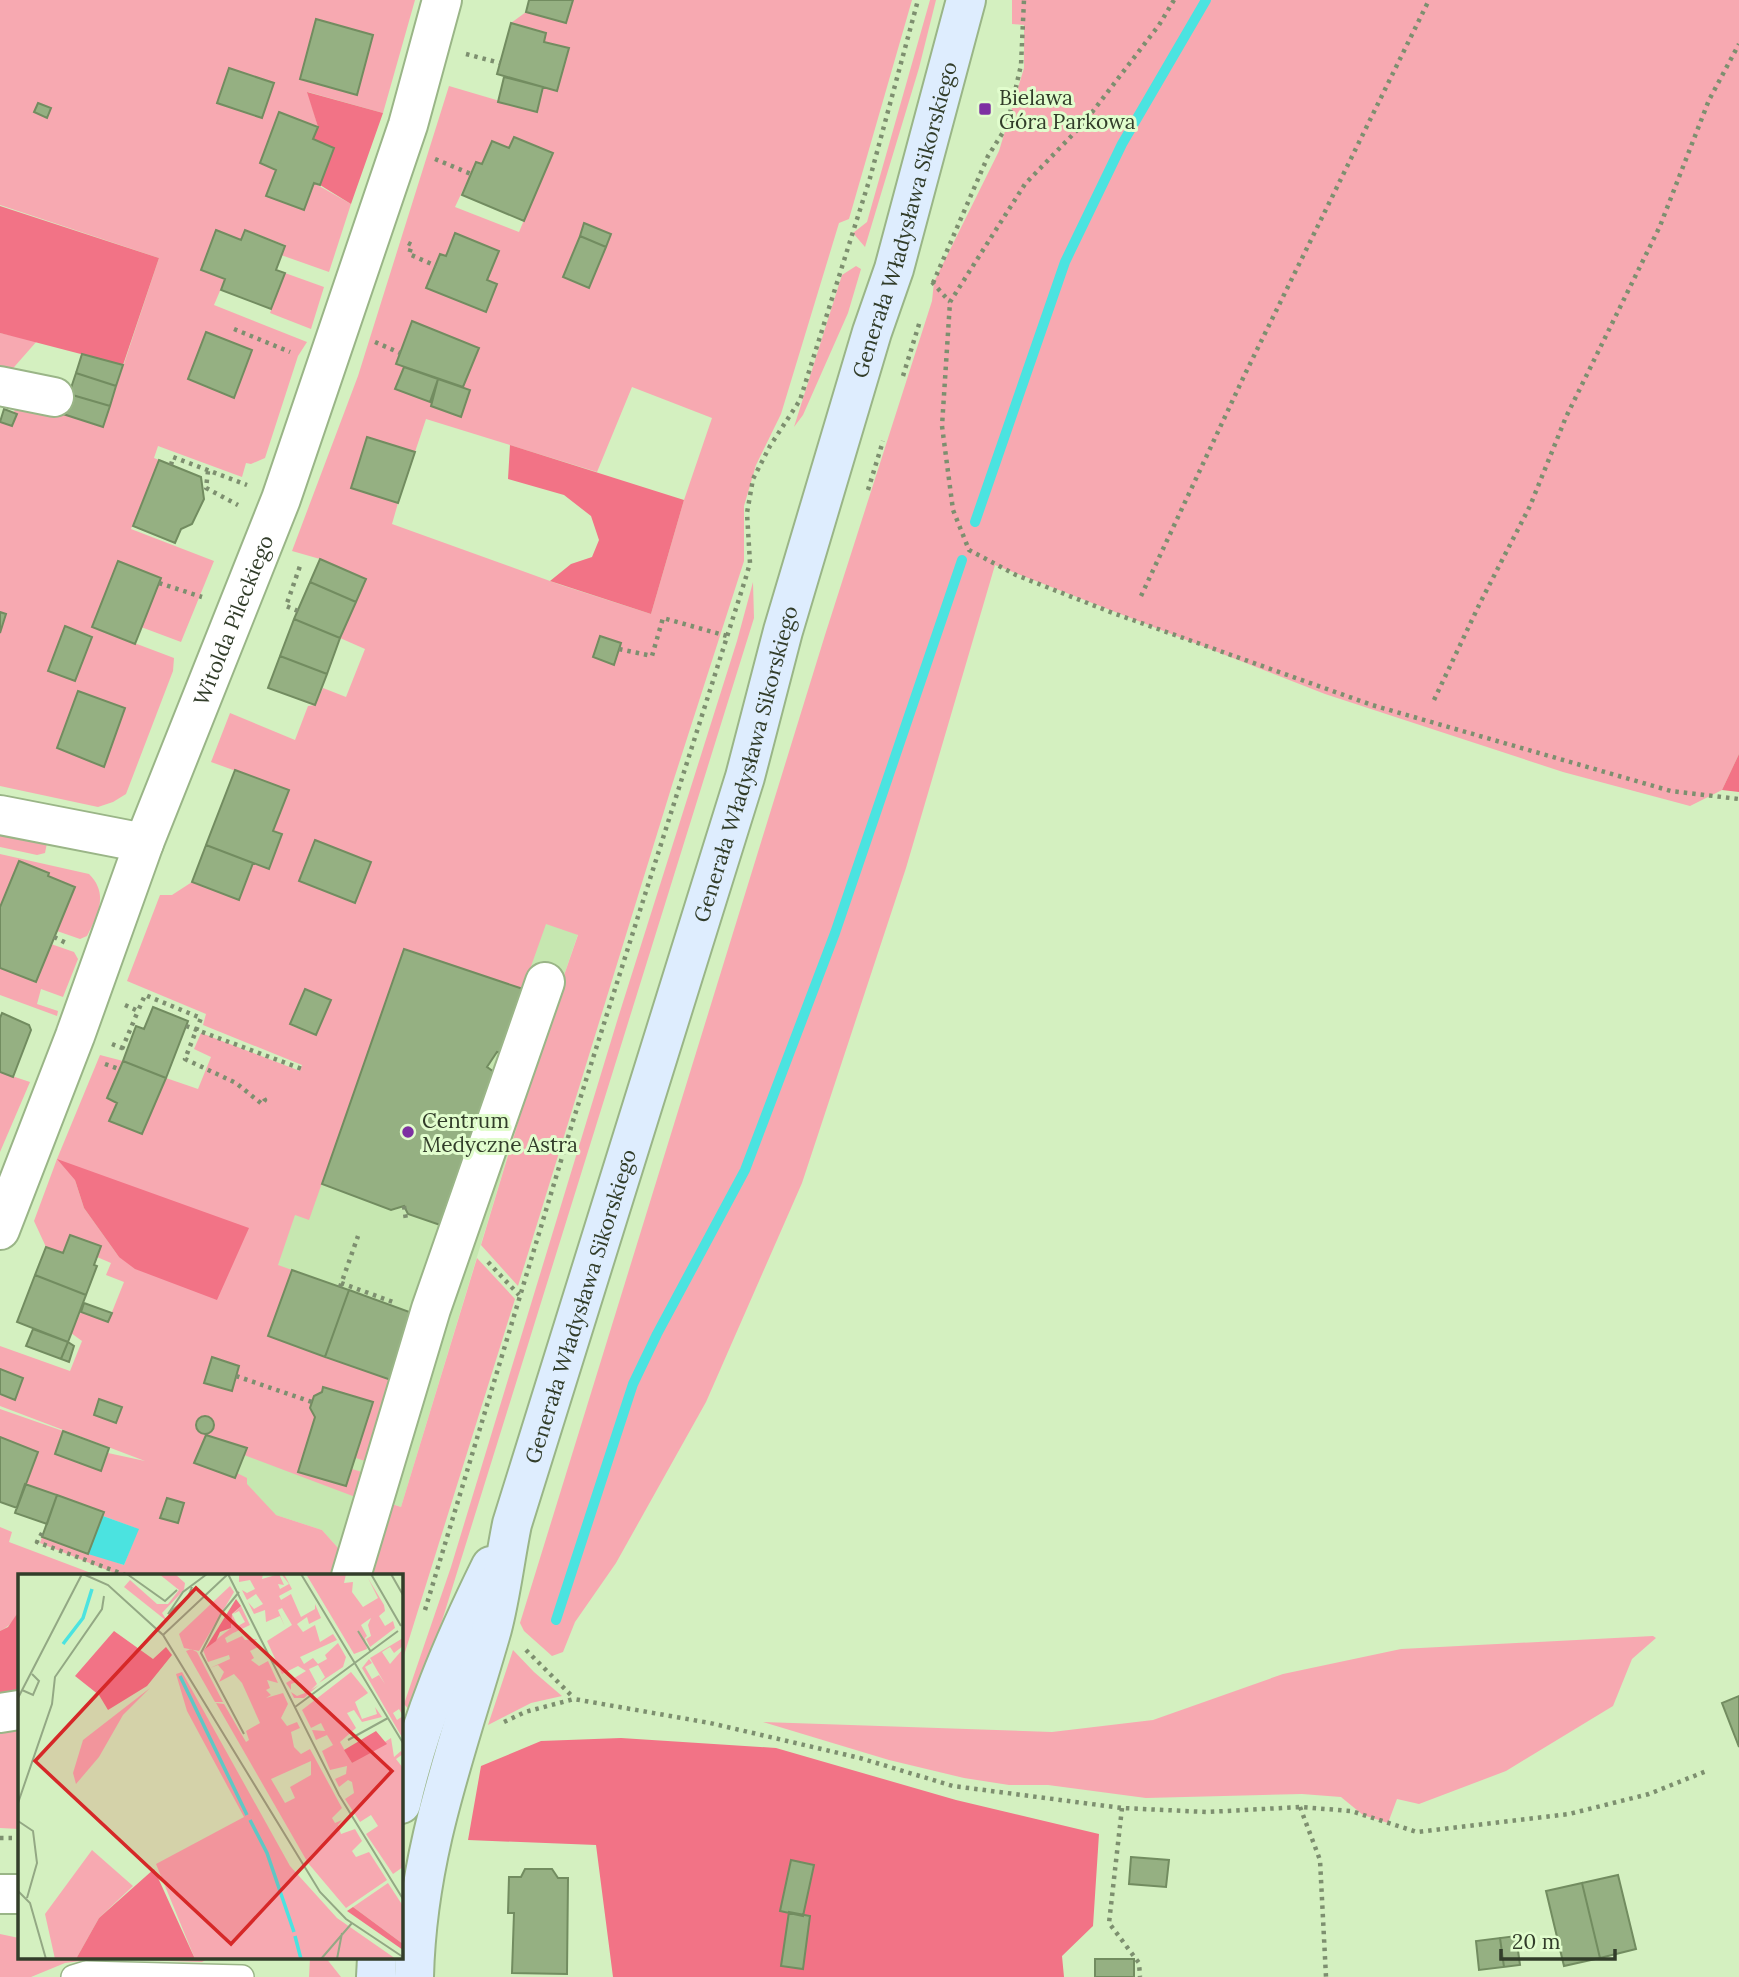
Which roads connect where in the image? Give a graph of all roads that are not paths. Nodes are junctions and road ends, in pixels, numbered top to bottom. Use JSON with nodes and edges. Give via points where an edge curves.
{"nodes":[{"id":1,"x":442,"y":0,"type":"edge"},
{"id":2,"x":966,"y":0,"type":"edge"},
{"id":3,"x":0,"y":386,"type":"edge"},
{"id":4,"x":54,"y":397,"type":"dead end"},
{"id":5,"x":0,"y":815,"type":"edge"},
{"id":6,"x":144,"y":843,"type":"junction"},
{"id":7,"x":545,"y":982,"type":"dead end"},
{"id":8,"x":0,"y":1230,"type":"edge"},
{"id":9,"x":512,"y":1524,"type":"junction"},
{"id":10,"x":352,"y":1574,"type":"edge"},
{"id":11,"x":18,"y":1710,"type":"edge"},
{"id":12,"x":0,"y":1713,"type":"edge"},
{"id":13,"x":402,"y":1800,"type":"edge"},
{"id":14,"x":0,"y":1894,"type":"edge"},
{"id":15,"x":18,"y":1895,"type":"edge"},
{"id":16,"x":409,"y":1916,"type":"edge"},
{"id":17,"x":73,"y":1977,"type":"edge"},
{"id":18,"x":242,"y":1977,"type":"edge"},
{"id":19,"x":414,"y":1977,"type":"edge"}],
"edges":[{"from":1,"to":6,"type":"street","name":"Witolda Pileckiego","via":[[408,125],[281,499]]},
{"from":2,"to":9,"type":"main road","name":"Generała Władysława Sikorskiego","via":[[894,269],[787,618],[745,778]]},
{"from":3,"to":4,"type":"street"},
{"from":5,"to":6,"type":"street"},
{"from":6,"to":8,"type":"street","name":"Witolda Pileckiego"},
{"from":7,"to":10,"type":"street","via":[[431,1309]]},
{"from":9,"to":13,"type":"main road","name":"Generała Władysława Sikorskiego","via":[[444,1670],[417,1742]]},
{"from":9,"to":16,"type":"main road","name":"Generała Władysława Sikorskiego","via":[[494,1621]]},
{"from":11,"to":12,"type":"street"},
{"from":14,"to":15,"type":"street"},
{"from":16,"to":19,"type":"main road","name":"Generała Władysława Sikorskiego"},
{"from":17,"to":18,"type":"lane","via":[[86,1973]]}]}
